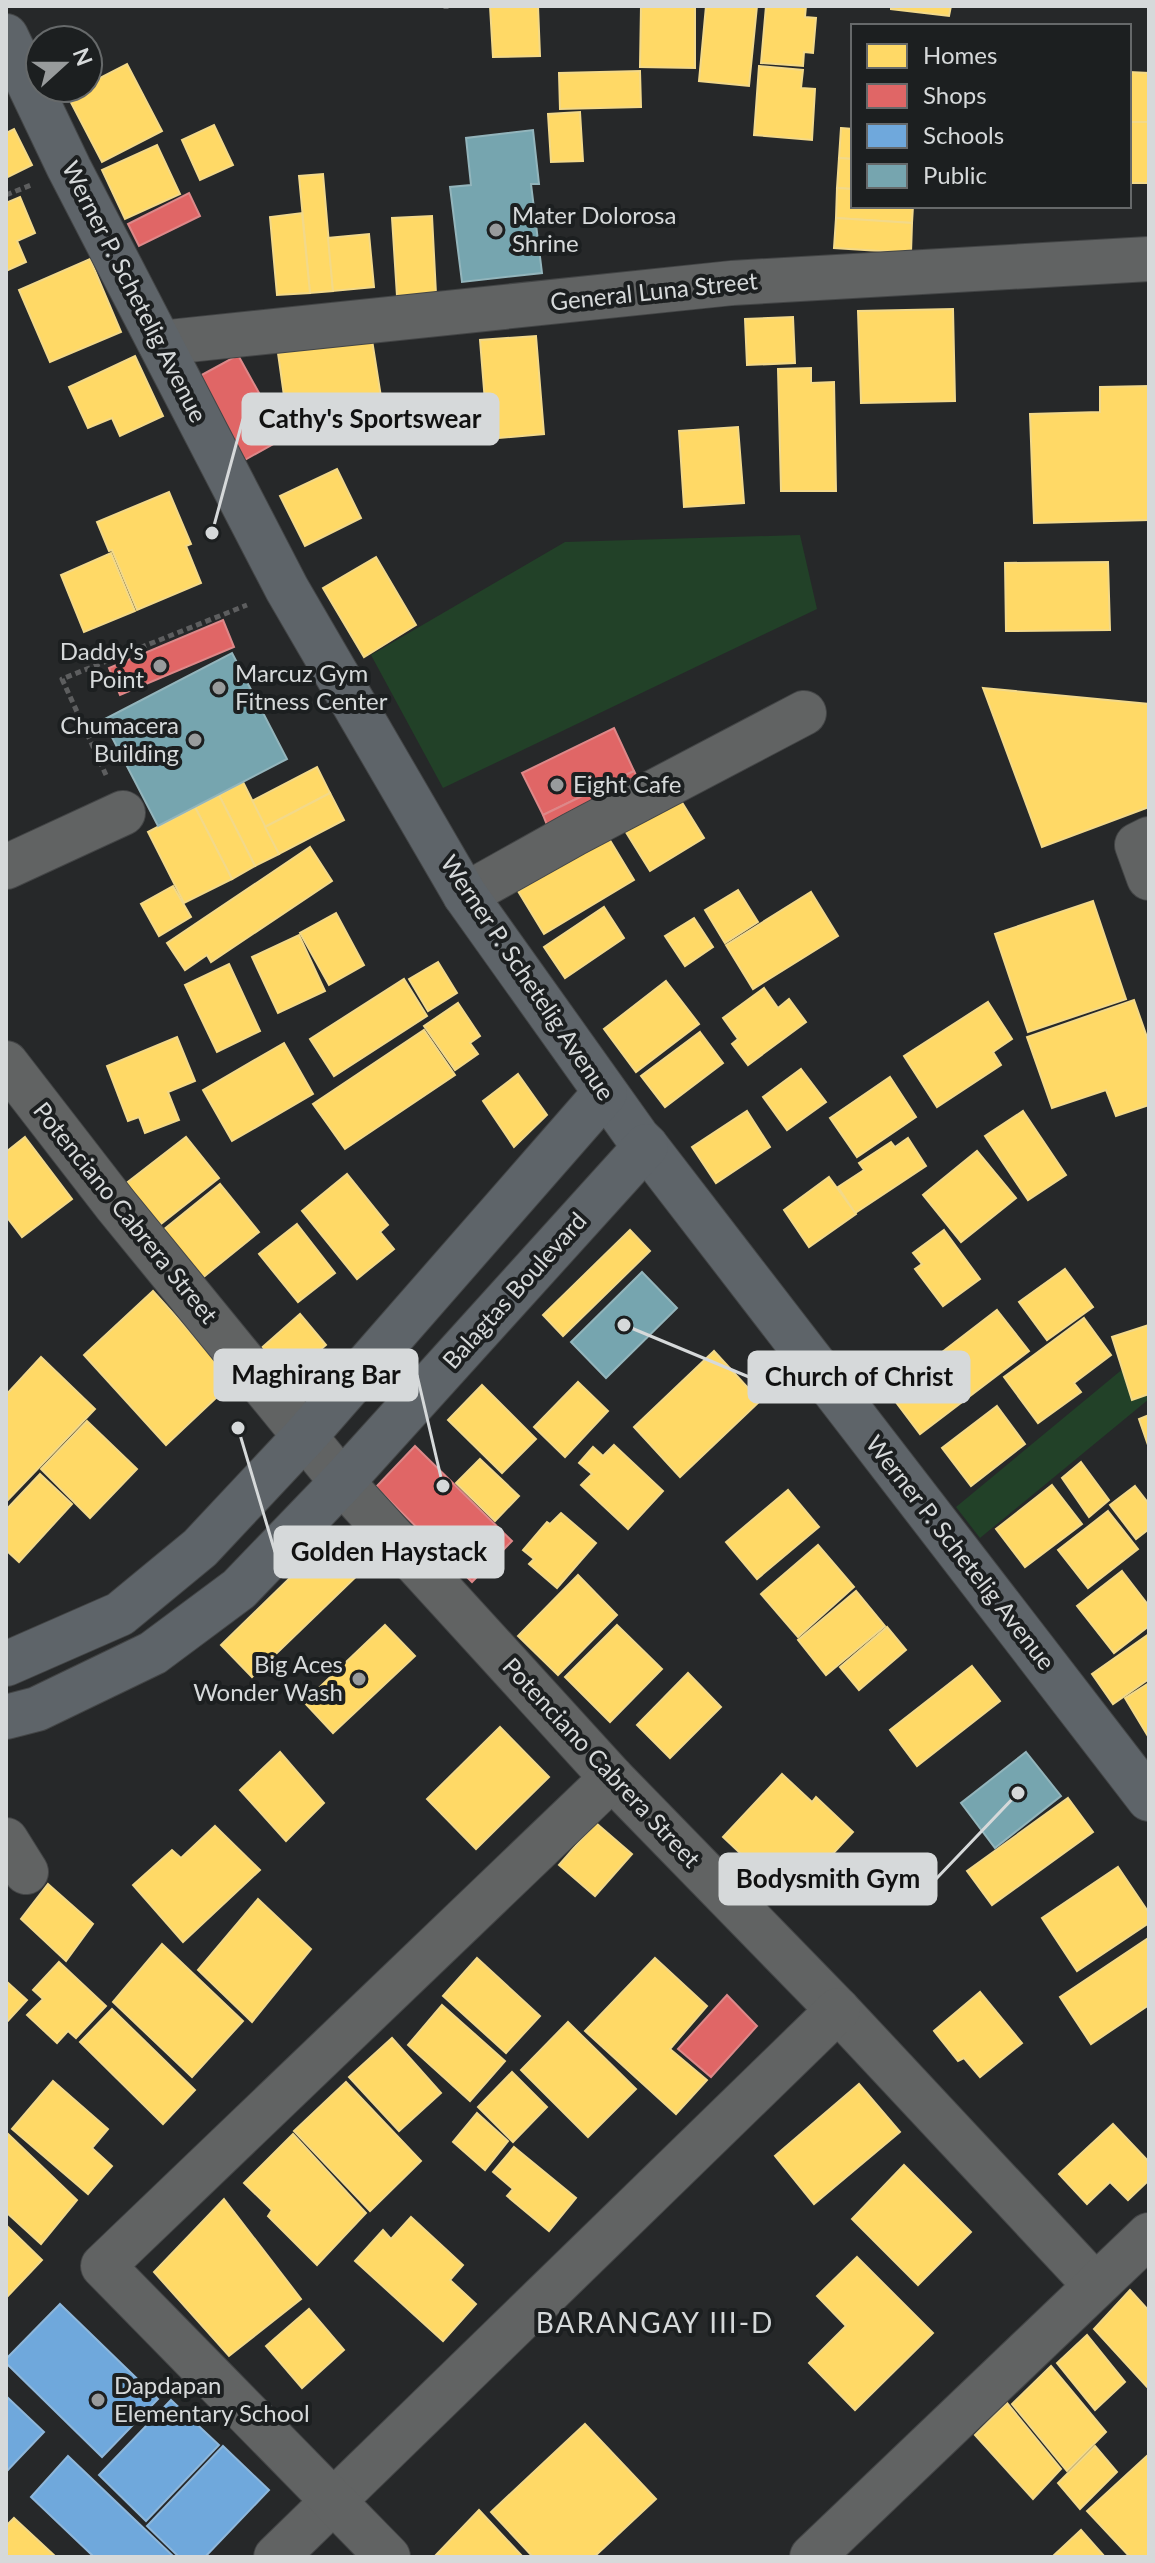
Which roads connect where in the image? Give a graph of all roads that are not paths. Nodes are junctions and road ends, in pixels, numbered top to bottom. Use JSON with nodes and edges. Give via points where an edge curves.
{"nodes":[{"id":1,"x":6,"y":36,"type":"edge"},
{"id":2,"x":1149,"y":259,"type":"edge"},
{"id":3,"x":160,"y":343,"type":"junction"},
{"id":4,"x":804,"y":713,"type":"dead end"},
{"id":5,"x":123,"y":813,"type":"road end"},
{"id":6,"x":1149,"y":839,"type":"edge"},
{"id":7,"x":6,"y":867,"type":"edge"},
{"id":8,"x":1149,"y":878,"type":"edge"},
{"id":9,"x":465,"y":895,"type":"junction"},
{"id":10,"x":6,"y":1063,"type":"edge"},
{"id":11,"x":605,"y":1093,"type":"junction"},
{"id":12,"x":646,"y":1146,"type":"junction"},
{"id":13,"x":305,"y":1436,"type":"junction"},
{"id":14,"x":342,"y":1482,"type":"junction"},
{"id":15,"x":6,"y":1664,"type":"edge"},
{"id":16,"x":6,"y":1717,"type":"edge"},
{"id":17,"x":612,"y":1778,"type":"junction"},
{"id":18,"x":1149,"y":1799,"type":"edge"},
{"id":19,"x":838,"y":2010,"type":"junction"},
{"id":20,"x":1149,"y":2235,"type":"edge"},
{"id":21,"x":1095,"y":2285,"type":"junction"},
{"id":22,"x":332,"y":2501,"type":"junction"},
{"id":23,"x":276,"y":2557,"type":"edge"},
{"id":24,"x":388,"y":2557,"type":"edge"},
{"id":25,"x":812,"y":2557,"type":"edge"}],
"edges":[{"from":1,"to":3,"type":"main road","name":"Werner P. Schetelig Avenue"},
{"from":2,"to":3,"type":"street","name":"General Luna Street","via":[[732,283]]},
{"from":3,"to":9,"type":"main road","name":"Werner P. Schetelig Avenue","via":[[287,589]]},
{"from":4,"to":9,"type":"street"},
{"from":5,"to":7,"type":"street"},
{"from":6,"to":8,"type":"street","via":[[1137,845]]},
{"from":9,"to":11,"type":"main road","name":"Werner P. Schetelig Avenue"},
{"from":10,"to":13,"type":"street","name":"Potenciano Cabrera Street"},
{"from":11,"to":12,"type":"main road","name":"Werner P. Schetelig Avenue"},
{"from":11,"to":13,"type":"main road"},
{"from":12,"to":14,"type":"main road","name":"Balagtas Boulevard"},
{"from":12,"to":18,"type":"main road","name":"Werner P. Schetelig Avenue"},
{"from":13,"to":14,"type":"street","name":"Potenciano Cabrera Street"},
{"from":13,"to":15,"type":"main road","via":[[200,1548],[120,1614]]},
{"from":14,"to":16,"type":"main road","name":"Balagtas Boulevard","via":[[239,1589],[153,1653],[37,1709]]},
{"from":14,"to":17,"type":"street","name":"Potenciano Cabrera Street"},
{"from":17,"to":19,"type":"street","name":"Potenciano Cabrera Street"},
{"from":17,"to":22,"type":"street","via":[[103,2266]]},
{"from":19,"to":21,"type":"street","name":"Potenciano Cabrera Street"},
{"from":19,"to":22,"type":"street"},
{"from":20,"to":21,"type":"street"},
{"from":21,"to":25,"type":"street"},
{"from":22,"to":23,"type":"street"},
{"from":22,"to":24,"type":"street"}]}
